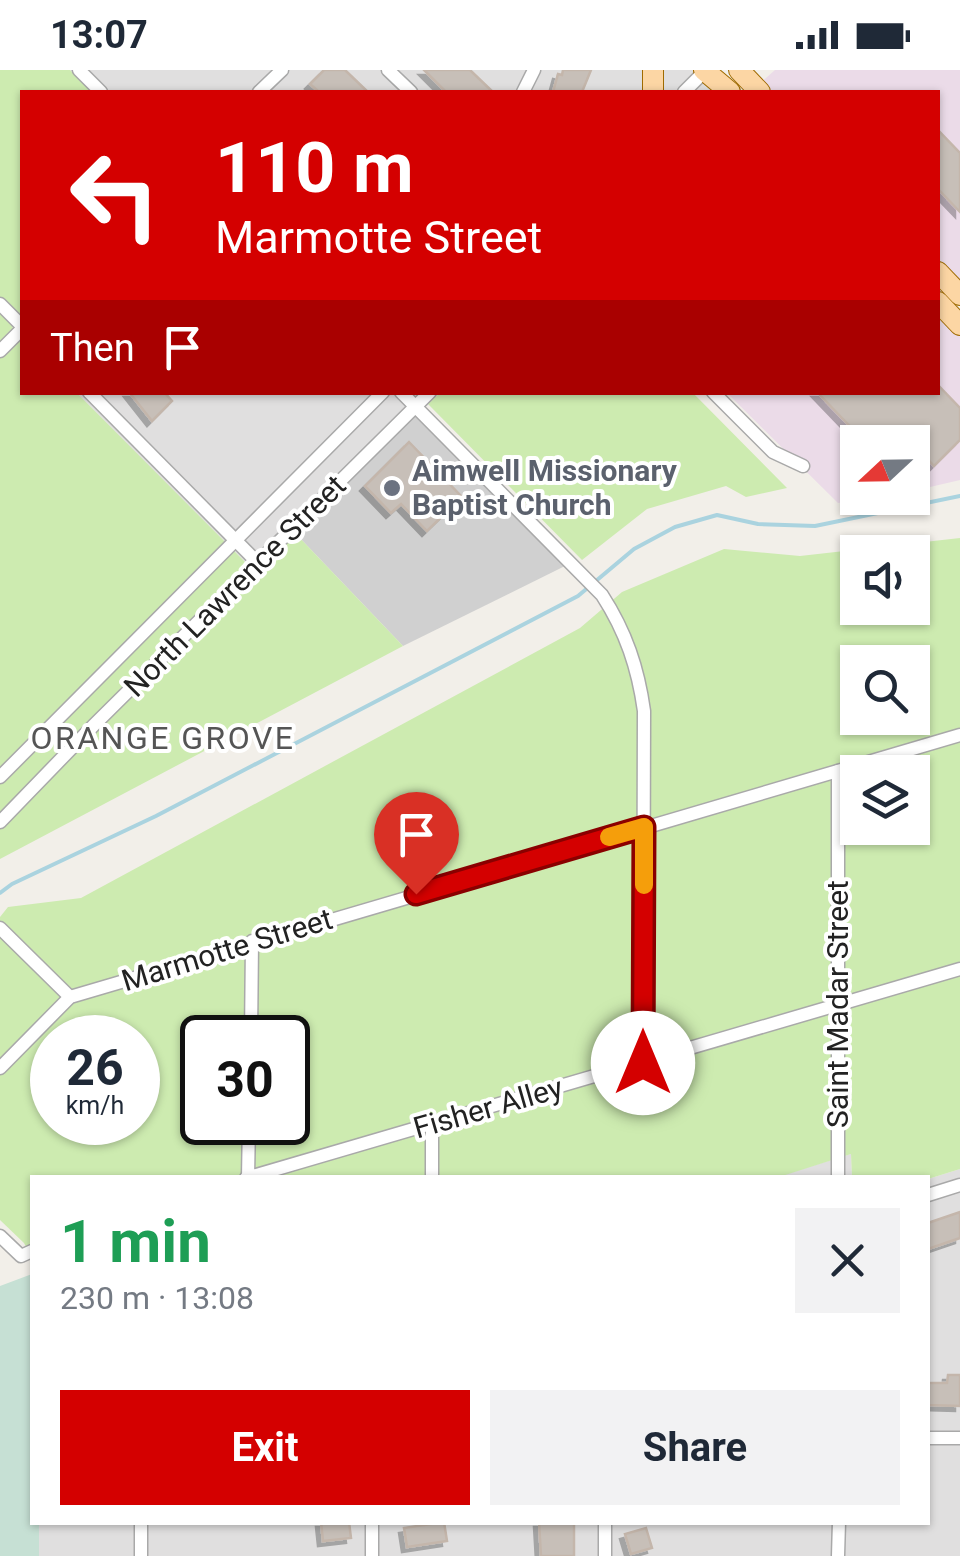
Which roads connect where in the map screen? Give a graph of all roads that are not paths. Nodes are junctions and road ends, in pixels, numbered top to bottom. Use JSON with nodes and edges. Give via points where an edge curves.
{"nodes":[{"id":1,"x":79,"y":70,"type":"edge"},
{"id":2,"x":282,"y":70,"type":"edge"},
{"id":3,"x":388,"y":70,"type":"edge"},
{"id":4,"x":704,"y":70,"type":"edge"},
{"id":5,"x":739,"y":70,"type":"edge"},
{"id":6,"x":99,"y":90,"type":"edge"},
{"id":7,"x":261,"y":90,"type":"edge"},
{"id":8,"x":409,"y":90,"type":"edge"},
{"id":9,"x":686,"y":90,"type":"edge"},
{"id":10,"x":728,"y":90,"type":"edge"},
{"id":11,"x":758,"y":90,"type":"edge"},
{"id":12,"x":940,"y":274,"type":"edge"},
{"id":13,"x":960,"y":295,"type":"edge"},
{"id":14,"x":0,"y":304,"type":"edge"},
{"id":15,"x":940,"y":304,"type":"edge"},
{"id":16,"x":20,"y":325,"type":"edge"},
{"id":17,"x":960,"y":325,"type":"edge"},
{"id":18,"x":20,"y":329,"type":"edge"},
{"id":19,"x":0,"y":351,"type":"edge"},
{"id":20,"x":92,"y":395,"type":"edge"},
{"id":21,"x":381,"y":395,"type":"edge"},
{"id":22,"x":404,"y":395,"type":"edge"},
{"id":23,"x":427,"y":395,"type":"edge"},
{"id":24,"x":716,"y":395,"type":"edge"},
{"id":25,"x":415,"y":406,"type":"junction"},
{"id":26,"x":803,"y":466,"type":"dead end"},
{"id":27,"x":237,"y":540,"type":"junction"},
{"id":28,"x":260,"y":564,"type":"junction"},
{"id":29,"x":960,"y":735,"type":"edge"},
{"id":30,"x":838,"y":770,"type":"junction"},
{"id":31,"x":0,"y":777,"type":"edge"},
{"id":32,"x":0,"y":822,"type":"edge"},
{"id":33,"x":644,"y":827,"type":"junction"},
{"id":34,"x":0,"y":928,"type":"edge"},
{"id":35,"x":252,"y":941,"type":"junction"},
{"id":36,"x":960,"y":969,"type":"edge"},
{"id":37,"x":70,"y":998,"type":"junction"},
{"id":38,"x":838,"y":1004,"type":"junction"},
{"id":39,"x":251,"y":1015,"type":"edge"},
{"id":40,"x":643,"y":1063,"type":"junction"},
{"id":41,"x":0,"y":1068,"type":"edge"},
{"id":42,"x":432,"y":1124,"type":"junction"},
{"id":43,"x":248,"y":1145,"type":"edge"},
{"id":44,"x":247,"y":1175,"type":"edge"},
{"id":45,"x":254,"y":1175,"type":"edge"},
{"id":46,"x":432,"y":1175,"type":"edge"},
{"id":47,"x":838,"y":1175,"type":"edge"},
{"id":48,"x":960,"y":1185,"type":"edge"},
{"id":49,"x":930,"y":1194,"type":"edge"},
{"id":50,"x":0,"y":1236,"type":"edge"},
{"id":51,"x":27,"y":1254,"type":"edge"},
{"id":52,"x":930,"y":1438,"type":"edge"},
{"id":53,"x":960,"y":1438,"type":"edge"},
{"id":54,"x":142,"y":1525,"type":"edge"},
{"id":55,"x":372,"y":1525,"type":"edge"},
{"id":56,"x":605,"y":1525,"type":"edge"},
{"id":57,"x":838,"y":1525,"type":"edge"},
{"id":58,"x":141,"y":1556,"type":"edge"},
{"id":59,"x":372,"y":1556,"type":"edge"},
{"id":60,"x":605,"y":1556,"type":"edge"},
{"id":61,"x":838,"y":1556,"type":"edge"}],
"edges":[{"from":1,"to":6,"type":"street"},
{"from":2,"to":7,"type":"street"},
{"from":3,"to":8,"type":"street"},
{"from":4,"to":9,"type":"street"},
{"from":4,"to":10,"type":"main road"},
{"from":5,"to":11,"type":"main road"},
{"from":12,"to":13,"type":"main road"},
{"from":14,"to":16,"type":"street"},
{"from":15,"to":17,"type":"main road"},
{"from":18,"to":19,"type":"street"},
{"from":20,"to":27,"type":"street"},
{"from":21,"to":27,"type":"street","name":"North Lawrence Street"},
{"from":22,"to":25,"type":"street"},
{"from":23,"to":25,"type":"street","name":"North Lawrence Street"},
{"from":24,"to":26,"type":"street","via":[[773,452]]},
{"from":25,"to":28,"type":"street","name":"North Lawrence Street"},
{"from":25,"to":33,"type":"street","via":[[602,595],[620,623],[644,711]]},
{"from":27,"to":28,"type":"street"},
{"from":27,"to":31,"type":"street","name":"North Lawrence Street"},
{"from":28,"to":32,"type":"street","name":"North Lawrence Street"},
{"from":29,"to":30,"type":"street","name":"Marmotte Street"},
{"from":30,"to":33,"type":"street","name":"Marmotte Street"},
{"from":30,"to":38,"type":"street","name":"Saint Madar Street"},
{"from":33,"to":35,"type":"street","name":"Marmotte Street"},
{"from":33,"to":40,"type":"street"},
{"from":34,"to":37,"type":"street"},
{"from":35,"to":37,"type":"street","name":"Marmotte Street"},
{"from":35,"to":39,"type":"street"},
{"from":36,"to":38,"type":"street","name":"Fisher Alley"},
{"from":37,"to":41,"type":"street"},
{"from":38,"to":40,"type":"street","name":"Fisher Alley"},
{"from":38,"to":47,"type":"street","name":"Saint Madar Street"},
{"from":40,"to":42,"type":"street","name":"Fisher Alley"},
{"from":42,"to":45,"type":"street","name":"Fisher Alley"},
{"from":42,"to":46,"type":"street"},
{"from":43,"to":44,"type":"street"},
{"from":48,"to":49,"type":"street"},
{"from":50,"to":51,"type":"street"},
{"from":52,"to":53,"type":"street"},
{"from":54,"to":58,"type":"street"},
{"from":55,"to":59,"type":"street"},
{"from":56,"to":60,"type":"street"},
{"from":57,"to":61,"type":"street"}]}
